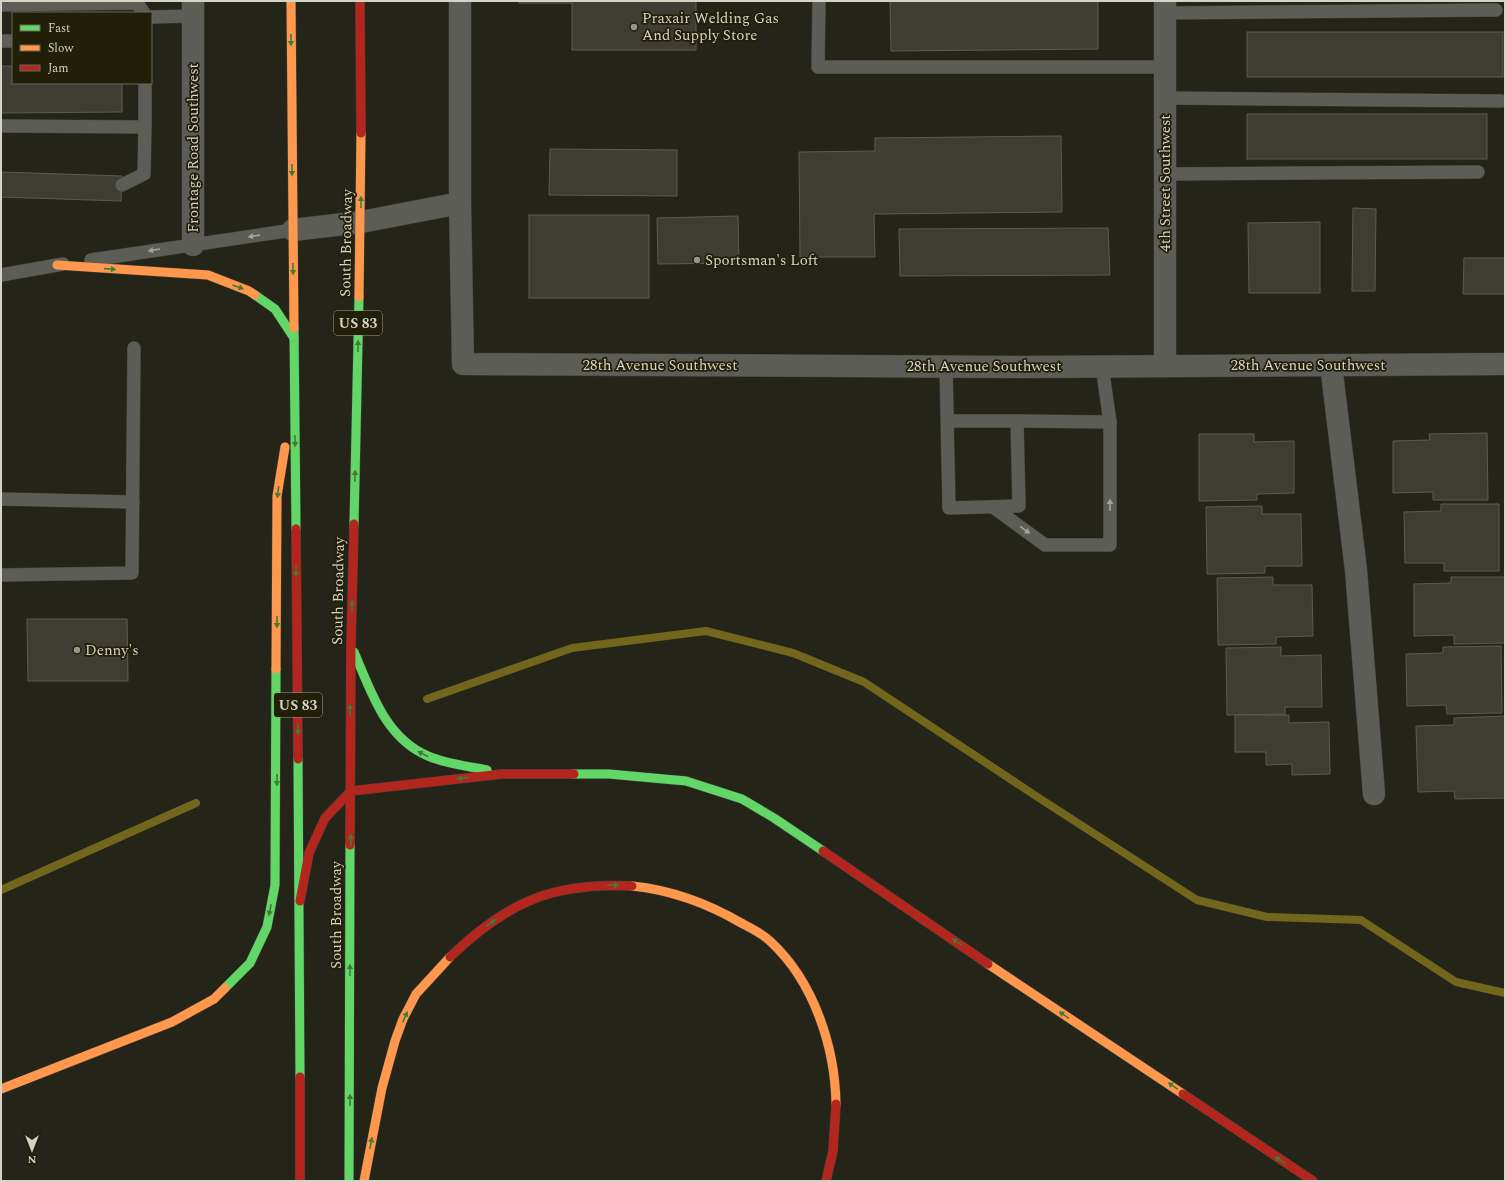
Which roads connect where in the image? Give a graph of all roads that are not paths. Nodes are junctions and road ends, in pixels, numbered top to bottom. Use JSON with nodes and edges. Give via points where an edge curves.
{"nodes":[{"id":1,"x":291,"y":1,"type":"edge"},
{"id":2,"x":360,"y":1,"type":"edge"},
{"id":3,"x":460,"y":1,"type":"edge"},
{"id":4,"x":819,"y":1,"type":"edge"},
{"id":5,"x":1,"y":5,"type":"edge"},
{"id":6,"x":1165,"y":7,"type":"edge"},
{"id":7,"x":193,"y":9,"type":"edge"},
{"id":8,"x":1496,"y":10,"type":"dead end"},
{"id":9,"x":143,"y":12,"type":"edge"},
{"id":10,"x":152,"y":17,"type":"edge"},
{"id":11,"x":1,"y":41,"type":"edge"},
{"id":12,"x":12,"y":41,"type":"edge"},
{"id":13,"x":1165,"y":67,"type":"junction"},
{"id":14,"x":145,"y":84,"type":"edge"},
{"id":15,"x":1165,"y":98,"type":"junction"},
{"id":16,"x":1501,"y":101,"type":"dead end"},
{"id":17,"x":1,"y":126,"type":"edge"},
{"id":18,"x":145,"y":127,"type":"junction"},
{"id":19,"x":1478,"y":172,"type":"dead end"},
{"id":20,"x":1166,"y":174,"type":"junction"},
{"id":21,"x":122,"y":186,"type":"dead end"},
{"id":22,"x":460,"y":203,"type":"junction"},
{"id":23,"x":361,"y":222,"type":"junction"},
{"id":24,"x":292,"y":230,"type":"junction"},
{"id":25,"x":193,"y":245,"type":"junction"},
{"id":26,"x":57,"y":265,"type":"junction"},
{"id":27,"x":1,"y":275,"type":"edge"},
{"id":28,"x":294,"y":338,"type":"junction"},
{"id":29,"x":134,"y":348,"type":"dead end"},
{"id":30,"x":1505,"y":364,"type":"edge"},
{"id":31,"x":1331,"y":365,"type":"junction"},
{"id":32,"x":946,"y":366,"type":"junction"},
{"id":33,"x":1102,"y":366,"type":"junction"},
{"id":34,"x":1165,"y":366,"type":"junction"},
{"id":35,"x":295,"y":384,"type":"junction"},
{"id":36,"x":948,"y":420,"type":"junction"},
{"id":37,"x":1017,"y":420,"type":"junction"},
{"id":38,"x":1110,"y":422,"type":"junction"},
{"id":39,"x":1,"y":499,"type":"edge"},
{"id":40,"x":133,"y":502,"type":"junction"},
{"id":41,"x":993,"y":507,"type":"junction"},
{"id":42,"x":1,"y":575,"type":"edge"},
{"id":43,"x":351,"y":645,"type":"junction"},
{"id":44,"x":502,"y":774,"type":"junction"},
{"id":45,"x":351,"y":791,"type":"junction"},
{"id":46,"x":1374,"y":794,"type":"dead end"},
{"id":47,"x":300,"y":901,"type":"junction"},
{"id":48,"x":1,"y":1089,"type":"edge"},
{"id":49,"x":300,"y":1181,"type":"edge"},
{"id":50,"x":350,"y":1181,"type":"edge"},
{"id":51,"x":364,"y":1181,"type":"edge"},
{"id":52,"x":826,"y":1181,"type":"edge"},
{"id":53,"x":1313,"y":1181,"type":"edge"}],
"edges":[{"from":1,"to":24,"type":"highway","number":"US 83","one_way":true},
{"from":23,"to":2,"type":"highway","name":"South Broadway","number":"US 83","one_way":true},
{"from":3,"to":22,"type":"street"},
{"from":4,"to":13,"type":"lane","via":[[818,67]]},
{"from":5,"to":9,"type":"lane","via":[[137,3]]},
{"from":6,"to":8,"type":"lane"},
{"from":6,"to":13,"type":"street","name":"4th Street Southwest"},
{"from":7,"to":10,"type":"lane"},
{"from":7,"to":25,"type":"street","name":"Frontage Road Southwest"},
{"from":11,"to":12,"type":"lane"},
{"from":13,"to":15,"type":"street","name":"4th Street Southwest"},
{"from":14,"to":18,"type":"lane"},
{"from":15,"to":16,"type":"lane"},
{"from":15,"to":20,"type":"street","name":"4th Street Southwest"},
{"from":17,"to":18,"type":"lane"},
{"from":18,"to":21,"type":"lane","via":[[144,174]]},
{"from":19,"to":20,"type":"lane"},
{"from":20,"to":34,"type":"street","name":"4th Street Southwest"},
{"from":22,"to":23,"type":"street"},
{"from":22,"to":32,"type":"street","name":"28th Avenue Southwest","via":[[463,364]]},
{"from":23,"to":24,"type":"street"},
{"from":43,"to":23,"type":"highway","name":"South Broadway","number":"US 83","one_way":true},
{"from":24,"to":25,"type":"lane","one_way":true},
{"from":24,"to":28,"type":"highway","number":"US 83","one_way":true},
{"from":25,"to":26,"type":"lane","name":"Frontage Road Southwest","one_way":true},
{"from":26,"to":27,"type":"lane","name":"Frontage Road Southwest"},
{"from":26,"to":28,"type":"highway","one_way":true,"via":[[208,275],[249,291],[275,309]]},
{"from":28,"to":35,"type":"highway","number":"US 83"},
{"from":29,"to":40,"type":"lane"},
{"from":30,"to":31,"type":"street","name":"28th Avenue Southwest"},
{"from":31,"to":34,"type":"street","name":"28th Avenue Southwest"},
{"from":31,"to":46,"type":"street","via":[[1356,570]]},
{"from":32,"to":33,"type":"street","name":"28th Avenue Southwest"},
{"from":32,"to":36,"type":"lane"},
{"from":33,"to":34,"type":"street","name":"28th Avenue Southwest"},
{"from":33,"to":38,"type":"lane"},
{"from":35,"to":47,"type":"highway","number":"US 83","one_way":true},
{"from":35,"to":48,"type":"highway","one_way":true,"via":[[277,496],[275,885],[267,927],[250,963],[214,999],[172,1022]]},
{"from":36,"to":37,"type":"lane"},
{"from":36,"to":41,"type":"lane","via":[[949,508]]},
{"from":37,"to":38,"type":"lane"},
{"from":37,"to":41,"type":"lane","via":[[1019,506]]},
{"from":41,"to":38,"type":"lane","one_way":true,"via":[[1045,545],[1110,545]]},
{"from":39,"to":40,"type":"lane"},
{"from":40,"to":42,"type":"lane","via":[[132,573]]},
{"from":44,"to":43,"type":"highway","one_way":true,"via":[[428,756],[404,743],[385,721]]},
{"from":45,"to":43,"type":"highway","name":"South Broadway","number":"US 83","one_way":true},
{"from":44,"to":45,"type":"highway","one_way":true},
{"from":53,"to":44,"type":"highway","one_way":true,"via":[[1160,1077],[1115,1050],[816,844],[742,799],[686,781],[609,774]]},
{"from":45,"to":47,"type":"highway","via":[[325,818],[309,853]]},
{"from":50,"to":45,"type":"highway","name":"South Broadway","number":"US 83","one_way":true},
{"from":47,"to":49,"type":"highway","number":"US 83"},
{"from":51,"to":52,"type":"highway","one_way":true,"via":[[388,1066],[398,1032],[414,997],[461,945],[490,922],[530,899],[584,885],[630,885],[692,898],[725,913],[776,946],[811,996],[830,1052],[835,1084],[836,1119],[834,1154]]}]}
